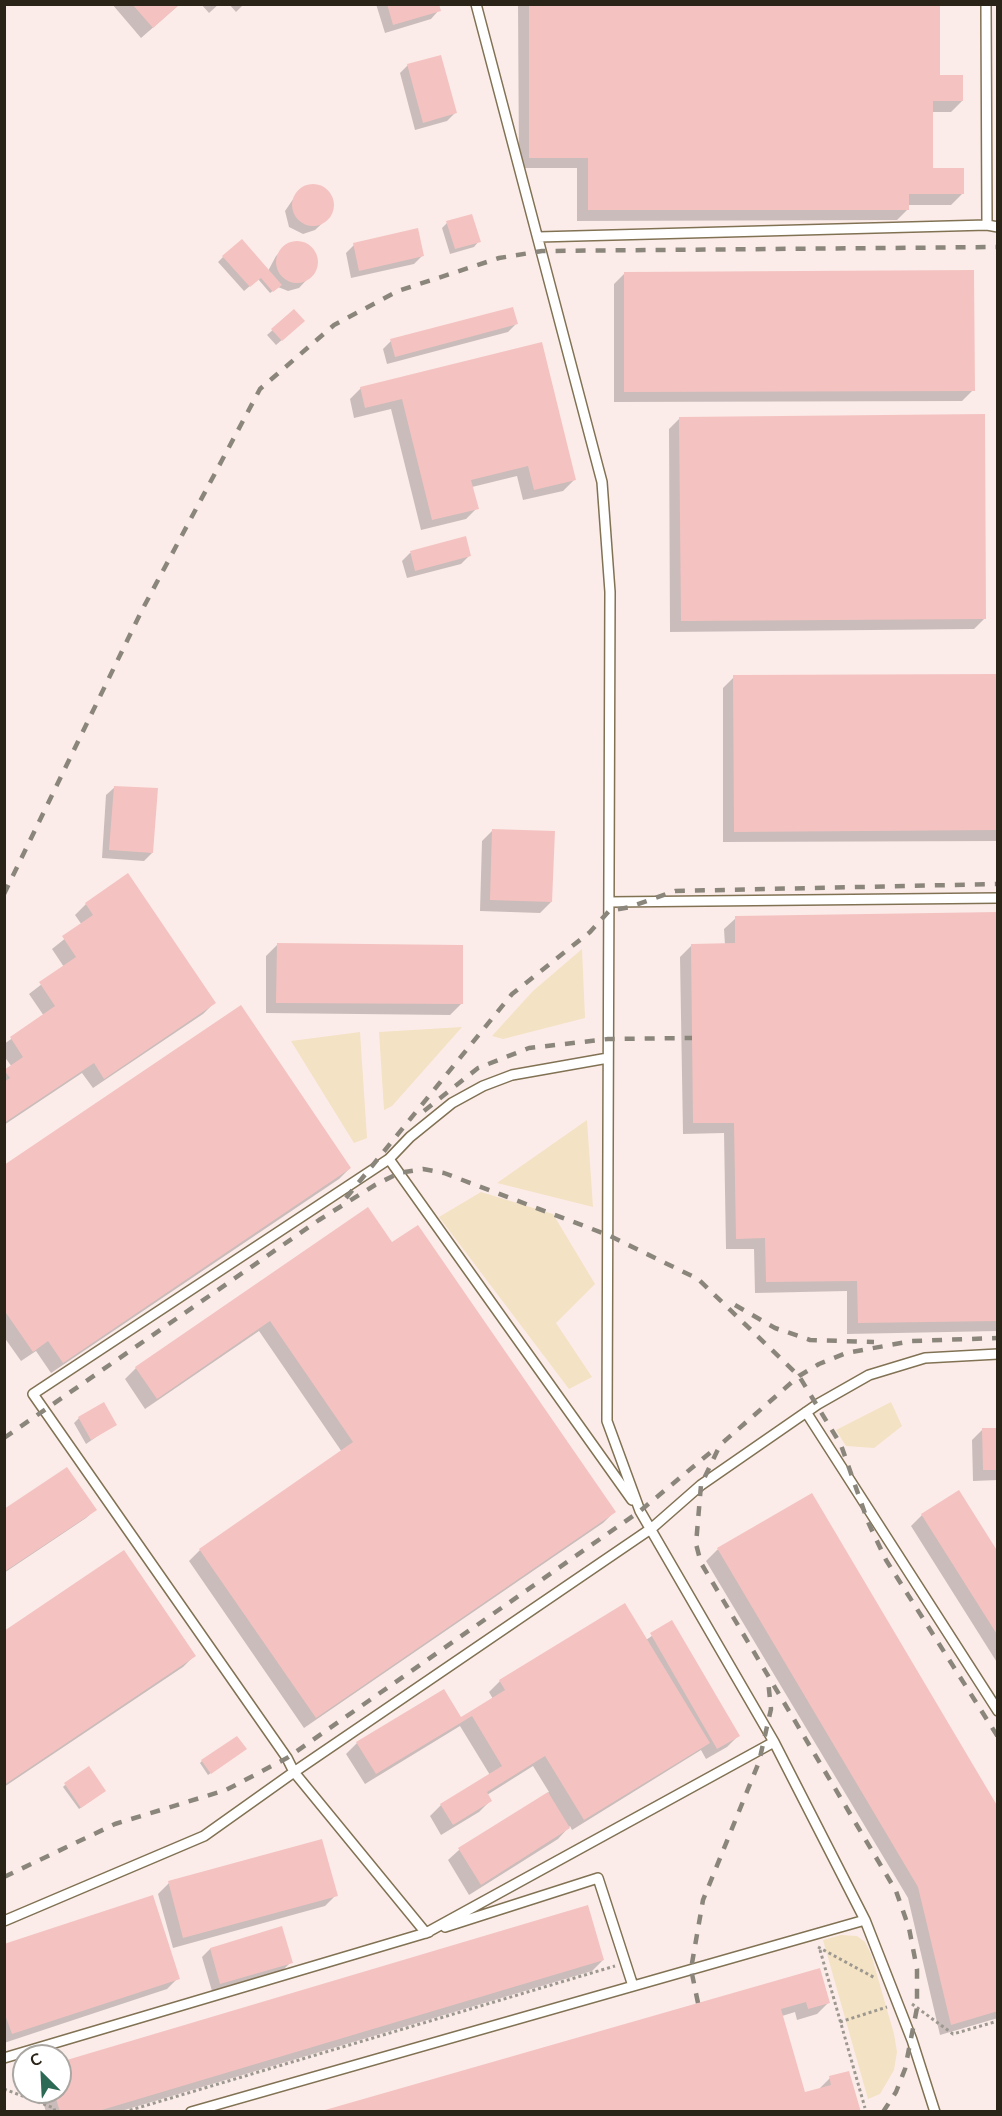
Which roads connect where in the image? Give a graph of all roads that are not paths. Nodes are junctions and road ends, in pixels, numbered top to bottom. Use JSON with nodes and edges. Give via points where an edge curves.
{"nodes":[{"id":1,"x":476,"y":4,"type":"edge"},
{"id":2,"x":986,"y":4,"type":"edge"},
{"id":3,"x":987,"y":225,"type":"junction"},
{"id":4,"x":998,"y":227,"type":"edge"},
{"id":5,"x":538,"y":237,"type":"junction"},
{"id":6,"x":998,"y":898,"type":"edge"},
{"id":7,"x":609,"y":902,"type":"junction"},
{"id":8,"x":608,"y":1058,"type":"junction"},
{"id":9,"x":388,"y":1159,"type":"junction"},
{"id":10,"x":998,"y":1354,"type":"edge"},
{"id":11,"x":806,"y":1412,"type":"junction"},
{"id":12,"x":640,"y":1511,"type":"junction"},
{"id":13,"x":652,"y":1528,"type":"junction"},
{"id":14,"x":998,"y":1711,"type":"edge"},
{"id":15,"x":774,"y":1742,"type":"junction"},
{"id":16,"x":294,"y":1772,"type":"junction"},
{"id":17,"x":865,"y":1920,"type":"junction"},
{"id":18,"x":4,"y":1921,"type":"edge"},
{"id":19,"x":426,"y":1933,"type":"junction"},
{"id":20,"x":633,"y":1986,"type":"junction"},
{"id":21,"x":4,"y":2058,"type":"edge"},
{"id":22,"x":191,"y":2112,"type":"edge"},
{"id":23,"x":935,"y":2112,"type":"edge"}],
"edges":[{"from":1,"to":5,"type":"lane"},
{"from":2,"to":3,"type":"lane"},
{"from":3,"to":4,"type":"lane"},
{"from":3,"to":5,"type":"lane"},
{"from":5,"to":7,"type":"lane","via":[[602,482],[610,592]]},
{"from":6,"to":7,"type":"lane"},
{"from":7,"to":8,"type":"lane"},
{"from":8,"to":9,"type":"lane","via":[[512,1075],[483,1086],[452,1103]]},
{"from":8,"to":12,"type":"lane","via":[[607,1421]]},
{"from":9,"to":12,"type":"lane"},
{"from":9,"to":16,"type":"lane","via":[[33,1394]]},
{"from":10,"to":11,"type":"lane","via":[[925,1358],[891,1368],[869,1375]]},
{"from":11,"to":13,"type":"lane","via":[[701,1485]]},
{"from":11,"to":14,"type":"lane"},
{"from":12,"to":13,"type":"lane"},
{"from":13,"to":15,"type":"lane"},
{"from":13,"to":16,"type":"lane"},
{"from":15,"to":17,"type":"lane"},
{"from":15,"to":19,"type":"lane"},
{"from":16,"to":18,"type":"lane","via":[[204,1836]]},
{"from":16,"to":19,"type":"lane"},
{"from":17,"to":20,"type":"lane"},
{"from":17,"to":23,"type":"lane"},
{"from":19,"to":20,"type":"lane","via":[[598,1878]]},
{"from":19,"to":21,"type":"lane"},
{"from":20,"to":22,"type":"lane"}]}
